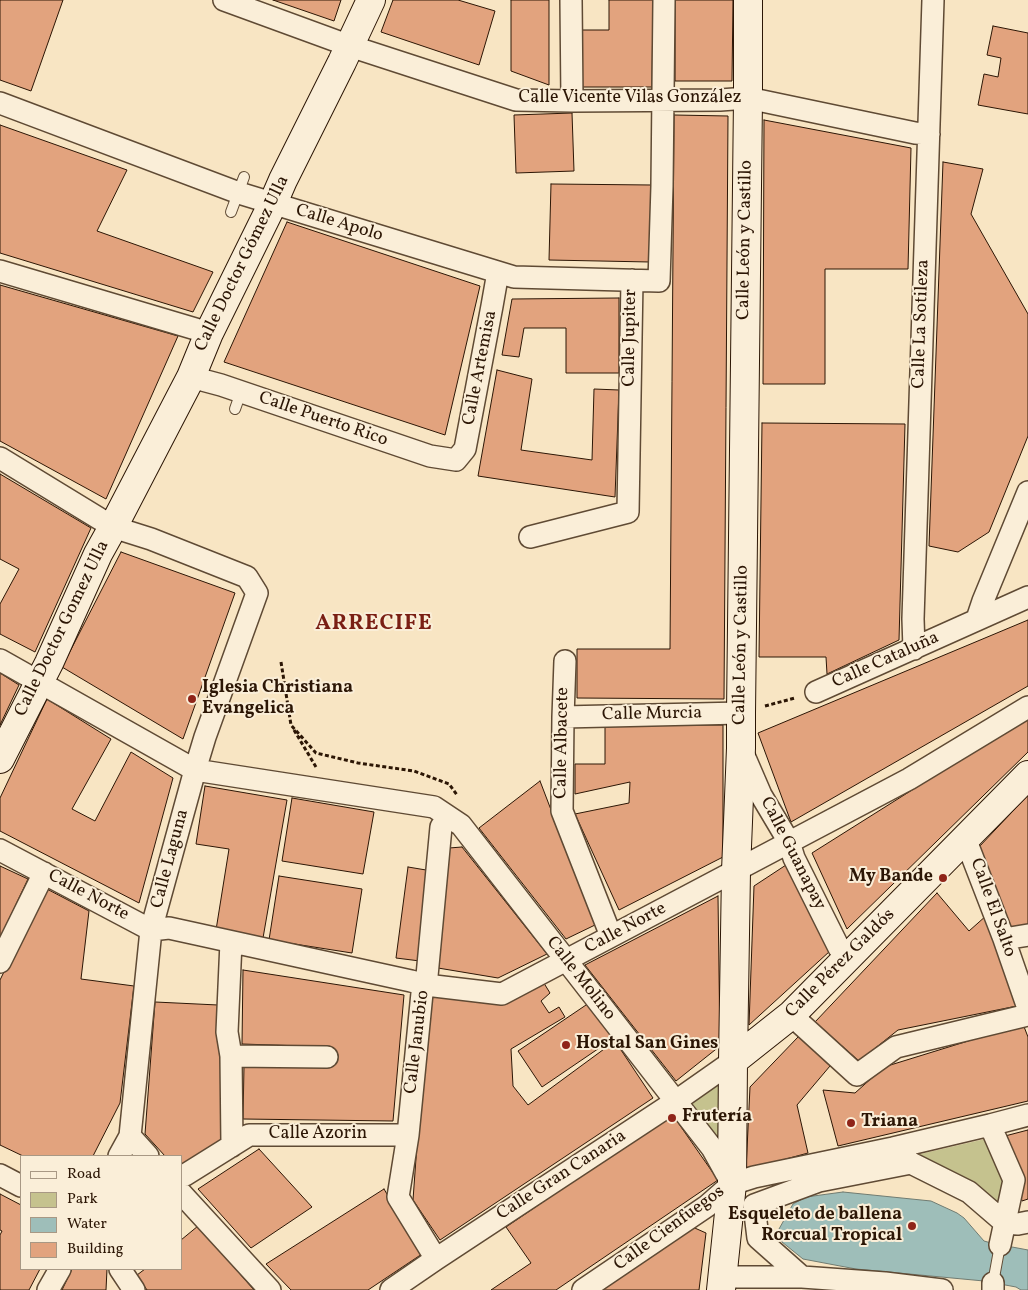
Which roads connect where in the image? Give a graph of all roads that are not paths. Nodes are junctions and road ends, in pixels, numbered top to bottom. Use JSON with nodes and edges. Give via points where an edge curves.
{"nodes":[{"id":1,"x":224,"y":0,"type":"edge"},
{"id":2,"x":371,"y":0,"type":"edge"},
{"id":3,"x":571,"y":0,"type":"edge"},
{"id":4,"x":664,"y":0,"type":"edge"},
{"id":5,"x":748,"y":0,"type":"edge"},
{"id":6,"x":933,"y":0,"type":"edge"},
{"id":7,"x":350,"y":46,"type":"junction"},
{"id":8,"x":748,"y":98,"type":"junction"},
{"id":9,"x":663,"y":100,"type":"junction"},
{"id":10,"x":572,"y":101,"type":"junction"},
{"id":11,"x":0,"y":103,"type":"edge"},
{"id":12,"x":929,"y":134,"type":"junction"},
{"id":13,"x":273,"y":203,"type":"junction"},
{"id":14,"x":0,"y":271,"type":"edge"},
{"id":15,"x":498,"y":272,"type":"junction"},
{"id":16,"x":632,"y":280,"type":"junction"},
{"id":17,"x":209,"y":333,"type":"junction"},
{"id":18,"x":190,"y":377,"type":"junction"},
{"id":19,"x":0,"y":458,"type":"edge"},
{"id":20,"x":456,"y":460,"type":"joint"},
{"id":21,"x":1028,"y":492,"type":"edge"},
{"id":22,"x":113,"y":527,"type":"junction"},
{"id":23,"x":530,"y":537,"type":"dead end"},
{"id":24,"x":1028,"y":597,"type":"edge"},
{"id":25,"x":977,"y":619,"type":"junction"},
{"id":26,"x":914,"y":648,"type":"junction"},
{"id":27,"x":0,"y":660,"type":"edge"},
{"id":28,"x":565,"y":661,"type":"dead end"},
{"id":29,"x":39,"y":682,"type":"junction"},
{"id":30,"x":816,"y":692,"type":"road end"},
{"id":31,"x":1028,"y":707,"type":"edge"},
{"id":32,"x":740,"y":712,"type":"junction"},
{"id":33,"x":562,"y":717,"type":"junction"},
{"id":34,"x":741,"y":748,"type":"junction"},
{"id":35,"x":0,"y":759,"type":"edge"},
{"id":36,"x":195,"y":770,"type":"junction"},
{"id":37,"x":1028,"y":775,"type":"edge"},
{"id":38,"x":454,"y":821,"type":"junction"},
{"id":39,"x":965,"y":838,"type":"junction"},
{"id":40,"x":789,"y":842,"type":"junction"},
{"id":41,"x":0,"y":850,"type":"edge"},
{"id":42,"x":736,"y":871,"type":"junction"},
{"id":43,"x":44,"y":873,"type":"junction"},
{"id":44,"x":152,"y":930,"type":"junction"},
{"id":45,"x":1028,"y":935,"type":"edge"},
{"id":46,"x":611,"y":936,"type":"junction"},
{"id":47,"x":1004,"y":938,"type":"junction"},
{"id":48,"x":231,"y":942,"type":"junction"},
{"id":49,"x":848,"y":957,"type":"junction"},
{"id":50,"x":566,"y":961,"type":"junction"},
{"id":51,"x":0,"y":962,"type":"edge"},
{"id":52,"x":426,"y":985,"type":"junction"},
{"id":53,"x":1028,"y":1008,"type":"edge"},
{"id":54,"x":791,"y":1015,"type":"junction"},
{"id":55,"x":1028,"y":1015,"type":"edge"},
{"id":56,"x":231,"y":1056,"type":"junction"},
{"id":57,"x":327,"y":1057,"type":"dead end"},
{"id":58,"x":733,"y":1061,"type":"junction"},
{"id":59,"x":676,"y":1101,"type":"junction"},
{"id":60,"x":1028,"y":1115,"type":"edge"},
{"id":61,"x":990,"y":1125,"type":"junction"},
{"id":62,"x":408,"y":1135,"type":"junction"},
{"id":63,"x":130,"y":1136,"type":"junction"},
{"id":64,"x":232,"y":1146,"type":"junction"},
{"id":65,"x":893,"y":1148,"type":"junction"},
{"id":66,"x":120,"y":1155,"type":"edge"},
{"id":67,"x":147,"y":1155,"type":"edge"},
{"id":68,"x":912,"y":1163,"type":"junction"},
{"id":69,"x":0,"y":1175,"type":"edge"},
{"id":70,"x":183,"y":1184,"type":"edge"},
{"id":71,"x":732,"y":1184,"type":"junction"},
{"id":72,"x":20,"y":1185,"type":"edge"},
{"id":73,"x":1028,"y":1222,"type":"edge"},
{"id":74,"x":1005,"y":1223,"type":"junction"},
{"id":75,"x":1000,"y":1245,"type":"joint"},
{"id":76,"x":436,"y":1259,"type":"junction"},
{"id":77,"x":59,"y":1270,"type":"edge"},
{"id":78,"x":119,"y":1270,"type":"edge"},
{"id":79,"x":120,"y":1270,"type":"edge"},
{"id":80,"x":802,"y":1277,"type":"junction"},
{"id":81,"x":721,"y":1284,"type":"edge"},
{"id":82,"x":885,"y":1286,"type":"edge"},
{"id":83,"x":993,"y":1286,"type":"edge"},
{"id":84,"x":48,"y":1290,"type":"edge"},
{"id":85,"x":116,"y":1290,"type":"edge"},
{"id":86,"x":134,"y":1290,"type":"edge"},
{"id":87,"x":270,"y":1290,"type":"edge"},
{"id":88,"x":391,"y":1290,"type":"edge"},
{"id":89,"x":584,"y":1290,"type":"edge"},
{"id":90,"x":942,"y":1290,"type":"edge"}],
"edges":[{"from":1,"to":7,"type":"street","name":"Calle Vicente Vilas González"},
{"from":2,"to":7,"type":"street","name":"Calle Doctor Gómez Ulla"},
{"from":3,"to":10,"type":"street"},
{"from":4,"to":9,"type":"street","name":"Calle Jupiter"},
{"from":5,"to":8,"type":"street","name":"Calle León y Castillo"},
{"from":6,"to":12,"type":"street","name":"Calle La Sotileza"},
{"from":7,"to":10,"type":"street","name":"Calle Vicente Vilas González","via":[[516,100]]},
{"from":7,"to":13,"type":"street","name":"Calle Doctor Gómez Ulla"},
{"from":8,"to":9,"type":"street","name":"Calle Vicente Vilas González"},
{"from":8,"to":12,"type":"street","name":"Calle Vicente Vilas González"},
{"from":8,"to":32,"type":"street","name":"Calle León y Castillo"},
{"from":9,"to":10,"type":"street","name":"Calle Vicente Vilas González"},
{"from":9,"to":16,"type":"street","name":"Calle Jupiter","via":[[659,281]]},
{"from":11,"to":13,"type":"street","name":"Calle Apolo","via":[[238,194]]},
{"from":12,"to":26,"type":"street","name":"Calle La Sotileza"},
{"from":13,"to":15,"type":"street","name":"Calle Apolo"},
{"from":13,"to":17,"type":"street","name":"Calle Doctor Gómez Ulla"},
{"from":14,"to":17,"type":"street"},
{"from":15,"to":16,"type":"street","name":"Calle Apolo","via":[[514,278]]},
{"from":15,"to":20,"type":"street","name":"Calle Artemisa","via":[[465,449]]},
{"from":16,"to":23,"type":"street","name":"Calle Jupiter","via":[[628,512]]},
{"from":17,"to":18,"type":"street","name":"Calle Doctor Gómez Ulla"},
{"from":18,"to":20,"type":"street","name":"Calle Puerto Rico","via":[[238,401],[430,456]]},
{"from":18,"to":22,"type":"street","name":"Calle Doctor Gómez Ulla"},
{"from":19,"to":22,"type":"street"},
{"from":21,"to":25,"type":"street"},
{"from":22,"to":29,"type":"street","name":"Calle Doctor Gomez Ulla"},
{"from":22,"to":36,"type":"street","name":"Calle Laguna","via":[[247,577],[257,593]]},
{"from":24,"to":25,"type":"street","name":"Calle Cataluña"},
{"from":25,"to":26,"type":"street","name":"Calle Cataluña"},
{"from":26,"to":30,"type":"street","name":"Calle Cataluña"},
{"from":27,"to":29,"type":"street"},
{"from":28,"to":33,"type":"street","name":"Calle Albacete"},
{"from":29,"to":35,"type":"street","name":"Calle Doctor Gomez Ulla"},
{"from":29,"to":36,"type":"street"},
{"from":31,"to":40,"type":"street","name":"Calle Norte","via":[[910,778]]},
{"from":32,"to":33,"type":"street","name":"Calle Murcia"},
{"from":32,"to":34,"type":"street","name":"Calle León y Castillo"},
{"from":33,"to":46,"type":"street","name":"Calle Albacete","via":[[562,811]]},
{"from":34,"to":40,"type":"street","name":"Calle Guanapay","via":[[761,795]]},
{"from":34,"to":42,"type":"street","name":"Calle León y Castillo"},
{"from":36,"to":38,"type":"street","via":[[434,808]]},
{"from":36,"to":44,"type":"street","name":"Calle Laguna"},
{"from":37,"to":39,"type":"street","name":"Calle Pérez Galdós"},
{"from":38,"to":50,"type":"street","name":"Calle Molino"},
{"from":38,"to":52,"type":"street","name":"Calle Janubio","via":[[441,827]]},
{"from":39,"to":47,"type":"street","name":"Calle El Salto"},
{"from":39,"to":49,"type":"street","name":"Calle Pérez Galdós"},
{"from":40,"to":42,"type":"street","name":"Calle Norte"},
{"from":40,"to":49,"type":"street","name":"Calle Guanapay","via":[[839,948]]},
{"from":41,"to":43,"type":"street","name":"Calle Norte"},
{"from":42,"to":46,"type":"street","name":"Calle Norte"},
{"from":42,"to":58,"type":"street","name":"Calle León y Castillo"},
{"from":43,"to":44,"type":"street","name":"Calle Norte"},
{"from":43,"to":51,"type":"street"},
{"from":44,"to":48,"type":"street","name":"Calle Norte","via":[[169,928]]},
{"from":44,"to":63,"type":"street","name":"Calle Laguna"},
{"from":45,"to":47,"type":"street"},
{"from":46,"to":50,"type":"street","name":"Calle Norte"},
{"from":47,"to":53,"type":"street","name":"Calle El Salto"},
{"from":48,"to":52,"type":"street","name":"Calle Norte"},
{"from":48,"to":56,"type":"street","via":[[227,1032]]},
{"from":49,"to":54,"type":"street","name":"Calle Pérez Galdós"},
{"from":50,"to":52,"type":"street","name":"Calle Norte","via":[[502,994]]},
{"from":50,"to":59,"type":"street","name":"Calle Molino"},
{"from":52,"to":62,"type":"street","name":"Calle Janubio","via":[[422,993]]},
{"from":54,"to":55,"type":"street","via":[[857,1075],[896,1047]]},
{"from":54,"to":58,"type":"street","name":"Calle Pérez Galdós"},
{"from":56,"to":57,"type":"street"},
{"from":56,"to":64,"type":"street"},
{"from":58,"to":59,"type":"street","name":"Calle Gran Canaria"},
{"from":58,"to":71,"type":"street","name":"Calle León y Castillo"},
{"from":59,"to":71,"type":"street","name":"Calle Molino","via":[[712,1148]]},
{"from":59,"to":76,"type":"street","name":"Calle Gran Canaria"},
{"from":60,"to":61,"type":"street"},
{"from":61,"to":65,"type":"street"},
{"from":61,"to":74,"type":"street","via":[[1014,1180]]},
{"from":62,"to":64,"type":"street","name":"Calle Azorin","via":[[249,1135]]},
{"from":62,"to":76,"type":"street","name":"Calle Janubio","via":[[398,1197]]},
{"from":63,"to":66,"type":"street"},
{"from":63,"to":67,"type":"street"},
{"from":64,"to":70,"type":"street","name":"Calle Azorin"},
{"from":65,"to":68,"type":"street"},
{"from":65,"to":71,"type":"street"},
{"from":68,"to":74,"type":"street","via":[[969,1192]]},
{"from":68,"to":80,"type":"street","via":[[819,1181],[754,1204],[758,1238]]},
{"from":69,"to":72,"type":"street"},
{"from":70,"to":87,"type":"street"},
{"from":71,"to":81,"type":"street","name":"Calle León y Castillo"},
{"from":71,"to":89,"type":"street","name":"Calle Cienfuegos","via":[[706,1206]]},
{"from":73,"to":74,"type":"street"},
{"from":74,"to":75,"type":"street"},
{"from":75,"to":83,"type":"lane"},
{"from":76,"to":88,"type":"street","name":"Calle Gran Canaria"},
{"from":77,"to":84,"type":"street"},
{"from":78,"to":85,"type":"street"},
{"from":79,"to":86,"type":"street"},
{"from":80,"to":81,"type":"street"},
{"from":80,"to":82,"type":"street"},
{"from":82,"to":90,"type":"street"}]}
